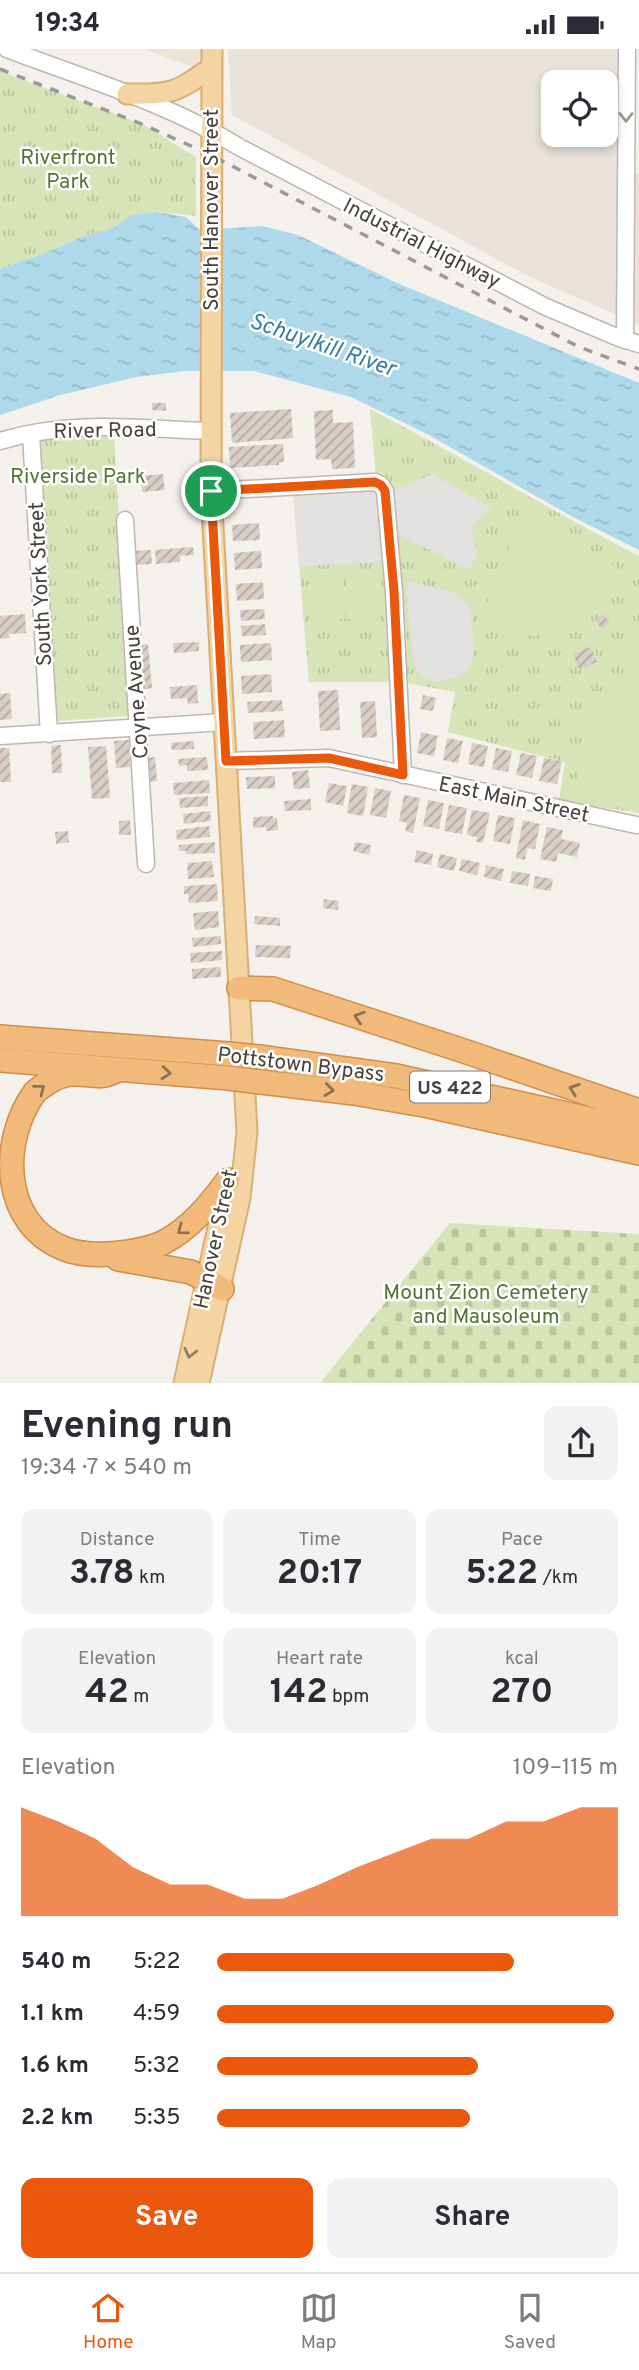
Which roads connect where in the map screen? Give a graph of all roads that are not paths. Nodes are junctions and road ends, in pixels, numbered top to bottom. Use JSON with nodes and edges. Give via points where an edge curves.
{"nodes":[{"id":1,"x":6,"y":49,"type":"edge"},
{"id":2,"x":626,"y":49,"type":"edge"},
{"id":3,"x":211,"y":59,"type":"edge"},
{"id":4,"x":127,"y":94,"type":"junction"},
{"id":5,"x":211,"y":130,"type":"junction"},
{"id":6,"x":633,"y":165,"type":"edge"},
{"id":7,"x":632,"y":342,"type":"edge"},
{"id":8,"x":211,"y":431,"type":"junction"},
{"id":9,"x":31,"y":434,"type":"junction"},
{"id":10,"x":0,"y":441,"type":"edge"},
{"id":11,"x":211,"y":491,"type":"junction"},
{"id":12,"x":125,"y":520,"type":"dead end"},
{"id":13,"x":224,"y":722,"type":"junction"},
{"id":14,"x":138,"y":728,"type":"junction"},
{"id":15,"x":49,"y":733,"type":"junction"},
{"id":16,"x":0,"y":736,"type":"edge"},
{"id":17,"x":226,"y":761,"type":"junction"},
{"id":18,"x":403,"y":775,"type":"junction"},
{"id":19,"x":636,"y":825,"type":"dead end"},
{"id":20,"x":146,"y":864,"type":"dead end"},
{"id":21,"x":239,"y":988,"type":"junction"},
{"id":22,"x":0,"y":1037,"type":"edge"},
{"id":23,"x":0,"y":1060,"type":"edge"},
{"id":24,"x":119,"y":1069,"type":"junction"},
{"id":25,"x":253,"y":1088,"type":"junction"},
{"id":26,"x":639,"y":1111,"type":"edge"},
{"id":27,"x":639,"y":1129,"type":"edge"},
{"id":28,"x":639,"y":1153,"type":"edge"},
{"id":29,"x":228,"y":1180,"type":"junction"},
{"id":30,"x":72,"y":1252,"type":"junction"},
{"id":31,"x":214,"y":1284,"type":"junction"},
{"id":32,"x":184,"y":1383,"type":"edge"},
{"id":33,"x":200,"y":1383,"type":"edge"}],
"edges":[{"from":1,"to":4,"type":"street","name":"Industrial Highway"},
{"from":2,"to":6,"type":"street","one_way":true},
{"from":3,"to":4,"type":"main road","via":[[173,92]]},
{"from":3,"to":5,"type":"main road","name":"South Hanover Street"},
{"from":4,"to":5,"type":"street","name":"Industrial Highway"},
{"from":5,"to":7,"type":"street","name":"Industrial Highway","via":[[547,307]]},
{"from":5,"to":8,"type":"main road","name":"South Hanover Street"},
{"from":6,"to":7,"type":"street"},
{"from":8,"to":9,"type":"street","name":"River Road","via":[[119,425]]},
{"from":8,"to":11,"type":"main road"},
{"from":9,"to":10,"type":"street","name":"River Road"},
{"from":9,"to":15,"type":"street","name":"South York Street"},
{"from":11,"to":13,"type":"main road"},
{"from":11,"to":18,"type":"street","via":[[381,485],[394,591]]},
{"from":12,"to":14,"type":"street","name":"Coyne Avenue"},
{"from":13,"to":14,"type":"street"},
{"from":13,"to":17,"type":"main road"},
{"from":14,"to":15,"type":"street"},
{"from":14,"to":20,"type":"street","name":"Coyne Avenue"},
{"from":15,"to":16,"type":"street"},
{"from":17,"to":18,"type":"street","name":"East Main Street","via":[[321,758]]},
{"from":17,"to":21,"type":"main road"},
{"from":18,"to":19,"type":"street","name":"East Main Street"},
{"from":21,"to":25,"type":"main road","name":"Hanover Street"},
{"from":26,"to":21,"type":"highway","one_way":true,"via":[[273,989]]},
{"from":22,"to":27,"type":"highway","name":"Pottstown Bypass","number":"US 422","bridge":true,"via":[[229,1054],[396,1076]]},
{"from":23,"to":24,"type":"highway","name":"Pottstown Bypass","number":"US 422"},
{"from":24,"to":25,"type":"highway","name":"Pottstown Bypass","number":"US 422","one_way":true,"bridge":true,"via":[[229,1078]]},
{"from":30,"to":24,"type":"highway","one_way":true,"via":[[37,1234],[14,1210],[2,1184],[1,1146],[22,1104],[50,1081],[74,1074],[106,1076]]},
{"from":25,"to":28,"type":"highway","name":"Pottstown Bypass","number":"US 422","one_way":true,"via":[[354,1093]]},
{"from":25,"to":29,"type":"main road","name":"Hanover Street"},
{"from":25,"to":31,"type":"main road","name":"Hanover Street","via":[[242,1178]]},
{"from":29,"to":30,"type":"highway","one_way":true,"via":[[192,1223],[165,1242],[122,1253]]},
{"from":29,"to":31,"type":"main road","name":"Hanover Street"},
{"from":30,"to":31,"type":"highway","via":[[191,1272]]},
{"from":31,"to":32,"type":"main road","name":"Hanover Street","one_way":true},
{"from":31,"to":33,"type":"main road","name":"Hanover Street"}]}
